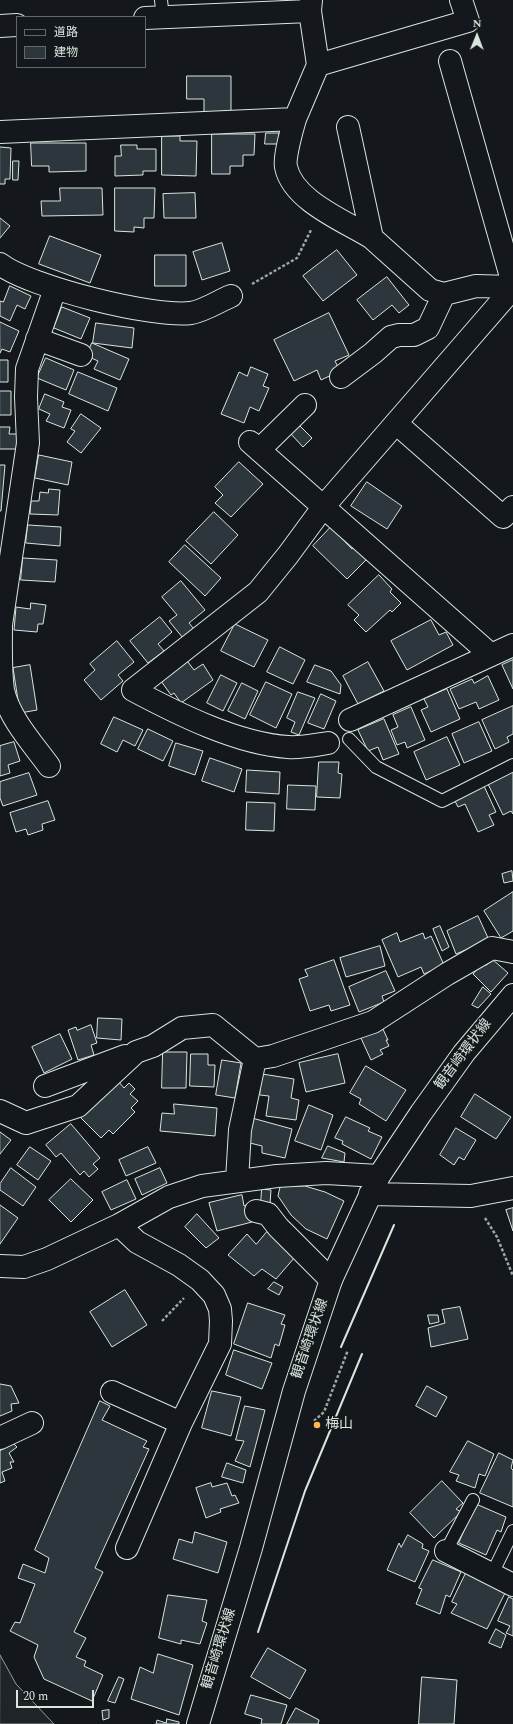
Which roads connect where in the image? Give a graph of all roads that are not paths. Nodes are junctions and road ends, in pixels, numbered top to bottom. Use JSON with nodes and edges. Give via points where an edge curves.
{"nodes":[{"id":1,"x":462,"y":0,"type":"edge"},
{"id":2,"x":310,"y":5,"type":"edge"},
{"id":3,"x":156,"y":12,"type":"edge"},
{"id":4,"x":16,"y":25,"type":"edge"},
{"id":5,"x":0,"y":26,"type":"edge"},
{"id":6,"x":450,"y":61,"type":"dead end"},
{"id":7,"x":318,"y":65,"type":"junction"},
{"id":8,"x":295,"y":119,"type":"junction"},
{"id":9,"x":348,"y":127,"type":"dead end"},
{"id":10,"x":0,"y":132,"type":"edge"},
{"id":11,"x":372,"y":238,"type":"junction"},
{"id":12,"x":0,"y":264,"type":"edge"},
{"id":13,"x":513,"y":284,"type":"edge"},
{"id":14,"x":513,"y":288,"type":"edge"},
{"id":15,"x":54,"y":289,"type":"junction"},
{"id":16,"x":444,"y":294,"type":"junction"},
{"id":17,"x":231,"y":296,"type":"road end"},
{"id":18,"x":37,"y":339,"type":"junction"},
{"id":19,"x":81,"y":355,"type":"dead end"},
{"id":20,"x":341,"y":377,"type":"dead end"},
{"id":21,"x":305,"y":405,"type":"dead end"},
{"id":22,"x":397,"y":424,"type":"junction"},
{"id":23,"x":324,"y":506,"type":"junction"},
{"id":24,"x":513,"y":507,"type":"edge"},
{"id":25,"x":513,"y":646,"type":"edge"},
{"id":26,"x":491,"y":655,"type":"junction"},
{"id":27,"x":2,"y":691,"type":"edge"},
{"id":28,"x":342,"y":734,"type":"junction"},
{"id":29,"x":513,"y":765,"type":"edge"},
{"id":30,"x":49,"y":766,"type":"dead end"},
{"id":31,"x":513,"y":952,"type":"edge"},
{"id":32,"x":513,"y":995,"type":"edge"},
{"id":33,"x":136,"y":1052,"type":"junction"},
{"id":34,"x":255,"y":1059,"type":"junction"},
{"id":35,"x":45,"y":1086,"type":"dead end"},
{"id":36,"x":0,"y":1111,"type":"edge"},
{"id":37,"x":237,"y":1180,"type":"junction"},
{"id":38,"x":375,"y":1185,"type":"junction"},
{"id":39,"x":513,"y":1188,"type":"edge"},
{"id":40,"x":256,"y":1211,"type":"dead end"},
{"id":41,"x":120,"y":1225,"type":"junction"},
{"id":42,"x":0,"y":1266,"type":"edge"},
{"id":43,"x":331,"y":1280,"type":"junction"},
{"id":44,"x":112,"y":1392,"type":"dead end"},
{"id":45,"x":181,"y":1423,"type":"junction"},
{"id":46,"x":32,"y":1424,"type":"dead end"},
{"id":47,"x":0,"y":1438,"type":"edge"},
{"id":48,"x":473,"y":1500,"type":"dead end"},
{"id":49,"x":513,"y":1531,"type":"edge"},
{"id":50,"x":127,"y":1548,"type":"dead end"},
{"id":51,"x":446,"y":1550,"type":"joint"},
{"id":52,"x":492,"y":1574,"type":"junction"},
{"id":53,"x":513,"y":1585,"type":"edge"},
{"id":54,"x":198,"y":1724,"type":"edge"}],
"edges":[{"from":1,"to":7,"type":"street","via":[[468,21]]},
{"from":2,"to":3,"type":"street"},
{"from":2,"to":7,"type":"street"},
{"from":4,"to":5,"type":"street"},
{"from":6,"to":13,"type":"street"},
{"from":7,"to":8,"type":"street"},
{"from":8,"to":10,"type":"street"},
{"from":8,"to":11,"type":"street","via":[[286,167],[296,188],[307,200]]},
{"from":9,"to":11,"type":"street"},
{"from":11,"to":16,"type":"street","via":[[430,290]]},
{"from":12,"to":15,"type":"street","via":[[7,270]]},
{"from":14,"to":16,"type":"street","via":[[476,286]]},
{"from":14,"to":22,"type":"street"},
{"from":15,"to":17,"type":"street","via":[[154,311],[192,313]]},
{"from":15,"to":18,"type":"street"},
{"from":16,"to":20,"type":"street","via":[[428,328],[414,335],[391,337],[373,354]]},
{"from":18,"to":19,"type":"street"},
{"from":18,"to":27,"type":"street","via":[[26,369],[28,443],[2,626]]},
{"from":21,"to":23,"type":"street","via":[[255,446]]},
{"from":22,"to":23,"type":"street"},
{"from":22,"to":24,"type":"street","via":[[503,517]]},
{"from":23,"to":26,"type":"street"},
{"from":23,"to":28,"type":"street","via":[[258,592],[133,690],[255,743],[290,747]]},
{"from":25,"to":26,"type":"street"},
{"from":26,"to":28,"type":"street"},
{"from":27,"to":30,"type":"street","via":[[18,724]]},
{"from":28,"to":29,"type":"lane","via":[[376,767],[442,801]]},
{"from":31,"to":34,"type":"street","via":[[492,948],[373,1022],[273,1056]]},
{"from":32,"to":38,"type":"street","name":"観音崎環状線","via":[[460,1059],[421,1113]]},
{"from":33,"to":34,"type":"street","via":[[153,1046],[182,1028],[213,1025]]},
{"from":33,"to":35,"type":"street"},
{"from":33,"to":36,"type":"street","via":[[78,1106],[26,1123]]},
{"from":34,"to":37,"type":"street","via":[[240,1130]]},
{"from":37,"to":38,"type":"street","via":[[326,1173]]},
{"from":37,"to":41,"type":"street","via":[[202,1186],[169,1197]]},
{"from":38,"to":39,"type":"street","via":[[471,1196]]},
{"from":38,"to":43,"type":"street","name":"観音崎環状線"},
{"from":40,"to":43,"type":"street","via":[[268,1214]]},
{"from":41,"to":42,"type":"street","via":[[24,1267]]},
{"from":41,"to":45,"type":"street","via":[[137,1242],[200,1280],[214,1295],[220,1309],[220,1344]]},
{"from":43,"to":54,"type":"street","name":"観音崎環状線","via":[[294,1391],[251,1548]]},
{"from":44,"to":45,"type":"street"},
{"from":45,"to":50,"type":"street"},
{"from":46,"to":47,"type":"street"},
{"from":48,"to":51,"type":"lane"},
{"from":49,"to":52,"type":"lane"},
{"from":51,"to":52,"type":"street"},
{"from":52,"to":53,"type":"street"}]}
